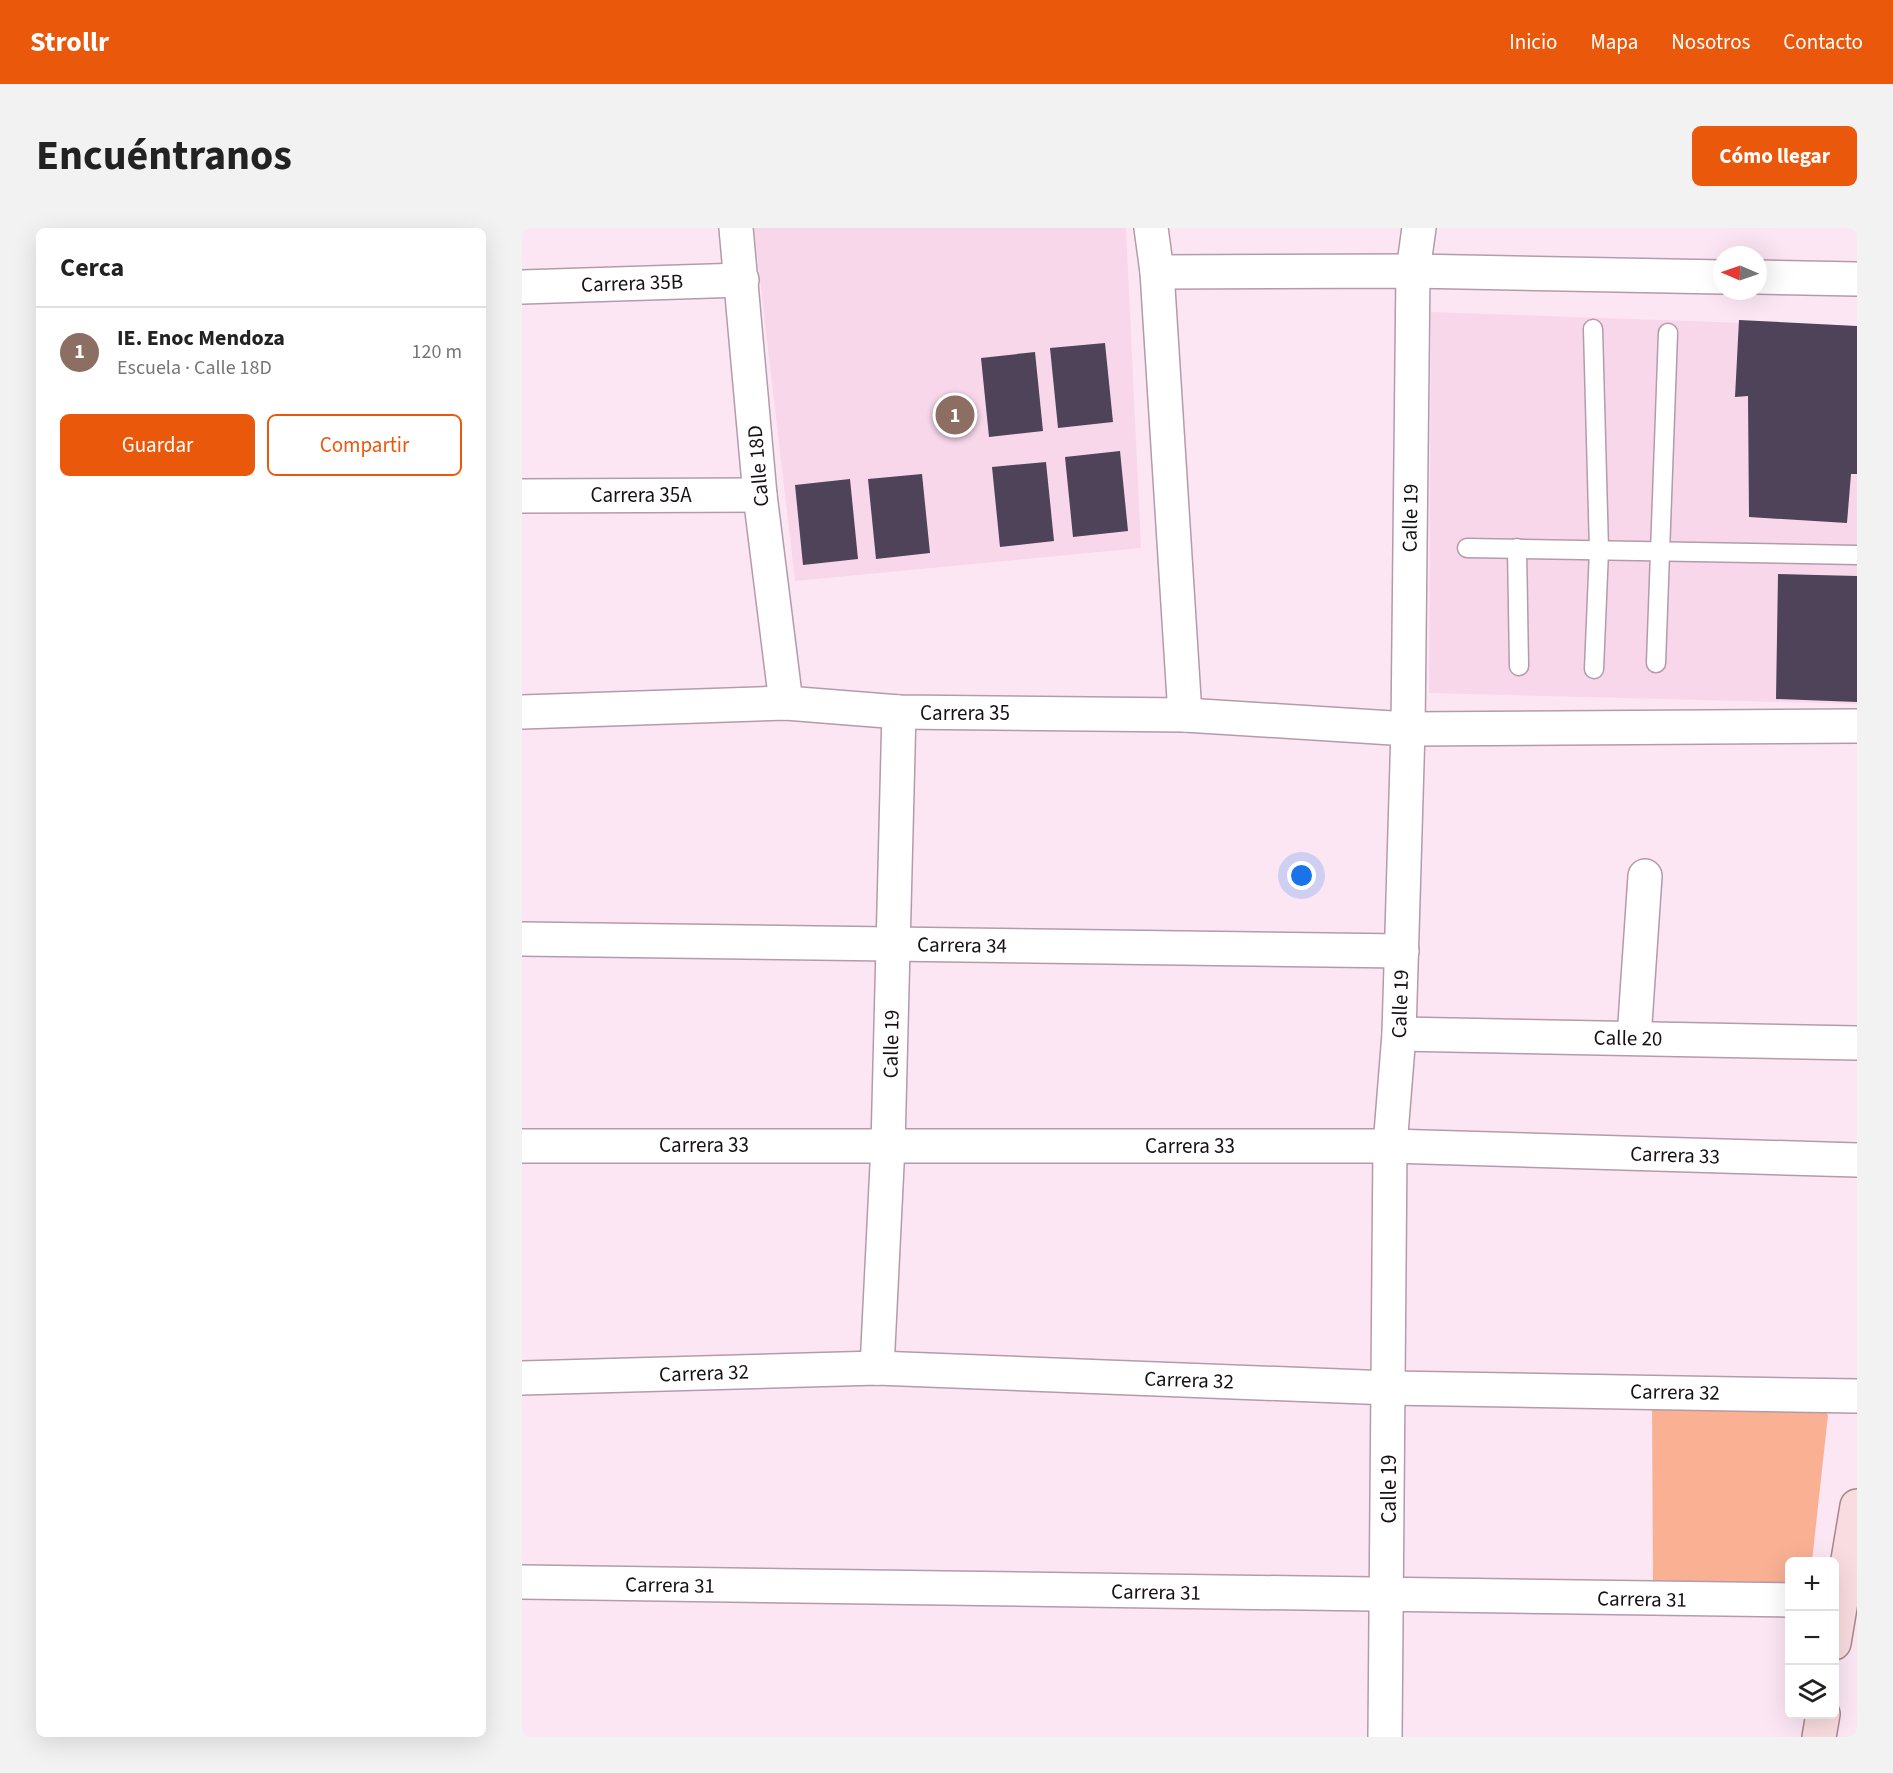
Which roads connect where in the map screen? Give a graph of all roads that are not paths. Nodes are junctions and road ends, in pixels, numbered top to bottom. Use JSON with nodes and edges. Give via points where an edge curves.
{"nodes":[{"id":1,"x":736,"y":228,"type":"edge"},
{"id":2,"x":1151,"y":228,"type":"edge"},
{"id":3,"x":1419,"y":228,"type":"edge"},
{"id":4,"x":1413,"y":271,"type":"junction"},
{"id":5,"x":1157,"y":272,"type":"junction"},
{"id":6,"x":1713,"y":277,"type":"edge"},
{"id":7,"x":1767,"y":277,"type":"edge"},
{"id":8,"x":742,"y":279,"type":"junction"},
{"id":9,"x":1857,"y":279,"type":"edge"},
{"id":10,"x":522,"y":286,"type":"edge"},
{"id":11,"x":1593,"y":329,"type":"dead end"},
{"id":12,"x":1668,"y":333,"type":"dead end"},
{"id":13,"x":760,"y":495,"type":"junction"},
{"id":14,"x":522,"y":496,"type":"edge"},
{"id":15,"x":1467,"y":548,"type":"dead end"},
{"id":16,"x":1517,"y":548,"type":"junction"},
{"id":17,"x":1599,"y":550,"type":"junction"},
{"id":18,"x":1658,"y":551,"type":"junction"},
{"id":19,"x":1857,"y":555,"type":"edge"},
{"id":20,"x":1656,"y":663,"type":"dead end"},
{"id":21,"x":1519,"y":666,"type":"dead end"},
{"id":22,"x":1594,"y":669,"type":"dead end"},
{"id":23,"x":786,"y":704,"type":"junction"},
{"id":24,"x":522,"y":712,"type":"edge"},
{"id":25,"x":899,"y":712,"type":"junction"},
{"id":26,"x":1185,"y":715,"type":"junction"},
{"id":27,"x":1857,"y":726,"type":"edge"},
{"id":28,"x":1408,"y":729,"type":"junction"},
{"id":29,"x":1645,"y":876,"type":"dead end"},
{"id":30,"x":522,"y":939,"type":"edge"},
{"id":31,"x":893,"y":944,"type":"junction"},
{"id":32,"x":1402,"y":951,"type":"junction"},
{"id":33,"x":1399,"y":1034,"type":"junction"},
{"id":34,"x":1634,"y":1038,"type":"junction"},
{"id":35,"x":1857,"y":1042,"type":"edge"},
{"id":36,"x":888,"y":1145,"type":"junction"},
{"id":37,"x":522,"y":1146,"type":"edge"},
{"id":38,"x":1390,"y":1146,"type":"junction"},
{"id":39,"x":1857,"y":1160,"type":"edge"},
{"id":40,"x":877,"y":1368,"type":"junction"},
{"id":41,"x":522,"y":1378,"type":"edge"},
{"id":42,"x":1390,"y":1388,"type":"junction"},
{"id":43,"x":1857,"y":1396,"type":"edge"},
{"id":44,"x":1857,"y":1506,"type":"edge"},
{"id":45,"x":1853,"y":1549,"type":"edge"},
{"id":46,"x":522,"y":1582,"type":"edge"},
{"id":47,"x":1388,"y":1596,"type":"junction"},
{"id":48,"x":1839,"y":1598,"type":"edge"},
{"id":49,"x":1785,"y":1600,"type":"edge"},
{"id":50,"x":1822,"y":1719,"type":"edge"},
{"id":51,"x":1385,"y":1737,"type":"edge"},
{"id":52,"x":1819,"y":1737,"type":"edge"}],
"edges":[{"from":1,"to":8,"type":"street","name":"Calle 18D"},
{"from":2,"to":5,"type":"street"},
{"from":3,"to":4,"type":"street","name":"Calle 19"},
{"from":4,"to":5,"type":"street"},
{"from":4,"to":6,"type":"street"},
{"from":4,"to":28,"type":"street","name":"Calle 19"},
{"from":5,"to":26,"type":"street"},
{"from":7,"to":9,"type":"street"},
{"from":8,"to":10,"type":"street","name":"Carrera 35B"},
{"from":8,"to":13,"type":"street","name":"Calle 18D"},
{"from":11,"to":17,"type":"lane"},
{"from":12,"to":18,"type":"lane"},
{"from":13,"to":14,"type":"street","name":"Carrera 35A"},
{"from":13,"to":23,"type":"street","name":"Calle 18D"},
{"from":15,"to":16,"type":"lane"},
{"from":16,"to":17,"type":"lane"},
{"from":16,"to":21,"type":"lane"},
{"from":17,"to":18,"type":"lane"},
{"from":17,"to":22,"type":"lane"},
{"from":18,"to":19,"type":"lane"},
{"from":18,"to":20,"type":"lane"},
{"from":23,"to":24,"type":"street","name":"Carrera 35"},
{"from":23,"to":25,"type":"street","name":"Carrera 35"},
{"from":25,"to":26,"type":"street","name":"Carrera 35"},
{"from":25,"to":31,"type":"street","name":"Calle 19"},
{"from":26,"to":28,"type":"street","name":"Carrera 35"},
{"from":27,"to":28,"type":"street","name":"Carrera 35"},
{"from":28,"to":32,"type":"street","name":"Calle 19"},
{"from":29,"to":34,"type":"street"},
{"from":30,"to":31,"type":"street","name":"Carrera 34"},
{"from":31,"to":32,"type":"street","name":"Carrera 34"},
{"from":31,"to":36,"type":"street","name":"Calle 19"},
{"from":32,"to":33,"type":"street","name":"Calle 19"},
{"from":33,"to":34,"type":"street","name":"Calle 20"},
{"from":33,"to":38,"type":"street","name":"Calle 19"},
{"from":34,"to":35,"type":"street","name":"Calle 20"},
{"from":36,"to":37,"type":"street","name":"Carrera 33"},
{"from":36,"to":38,"type":"street","name":"Carrera 33"},
{"from":36,"to":40,"type":"street","name":"Calle 19"},
{"from":38,"to":39,"type":"street","name":"Carrera 33"},
{"from":38,"to":42,"type":"street","name":"Calle 19"},
{"from":40,"to":41,"type":"street","name":"Carrera 32"},
{"from":40,"to":42,"type":"street","name":"Carrera 32"},
{"from":42,"to":43,"type":"street","name":"Carrera 32"},
{"from":42,"to":47,"type":"street","name":"Calle 19"},
{"from":44,"to":45,"type":"main road"},
{"from":45,"to":48,"type":"main road"},
{"from":46,"to":47,"type":"street","name":"Carrera 31"},
{"from":47,"to":49,"type":"street","name":"Carrera 31"},
{"from":47,"to":51,"type":"street","name":"Calle 19"},
{"from":50,"to":52,"type":"main road"}]}
